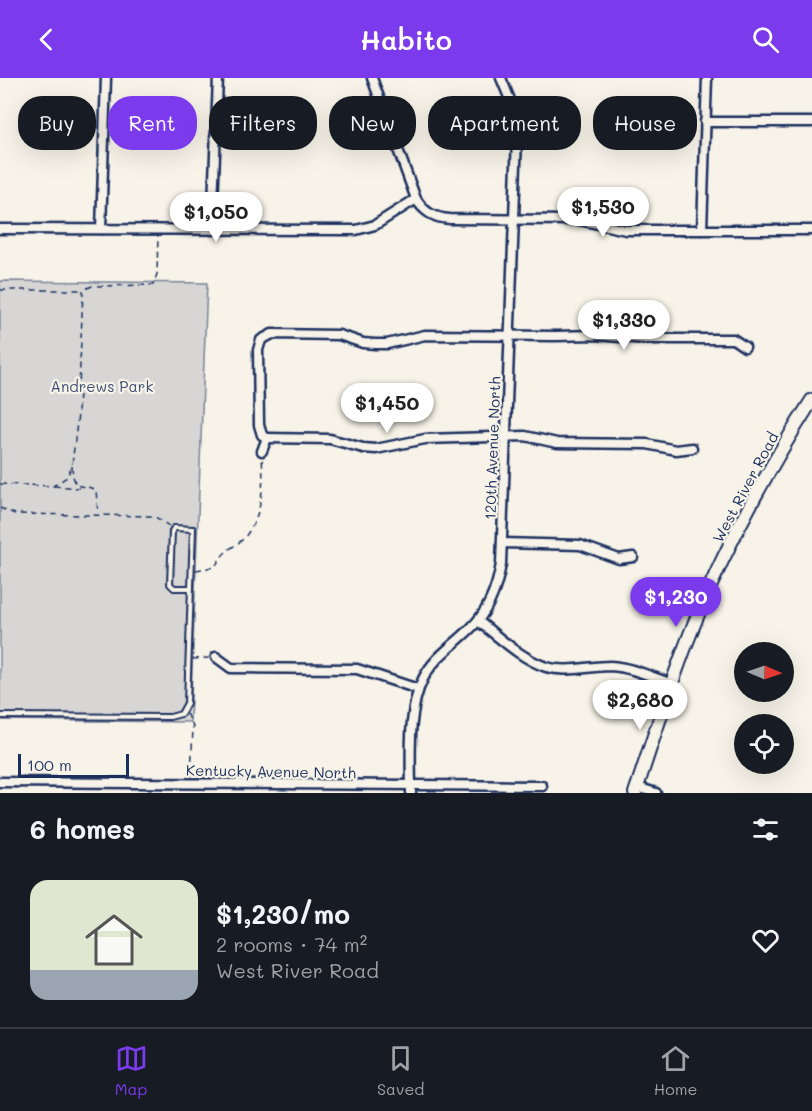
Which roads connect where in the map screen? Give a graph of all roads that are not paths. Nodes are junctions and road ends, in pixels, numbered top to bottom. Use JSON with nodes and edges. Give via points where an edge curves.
{"nodes":[{"id":1,"x":106,"y":78,"type":"edge"},
{"id":2,"x":218,"y":78,"type":"edge"},
{"id":3,"x":372,"y":78,"type":"edge"},
{"id":4,"x":501,"y":78,"type":"edge"},
{"id":5,"x":707,"y":78,"type":"edge"},
{"id":6,"x":217,"y":96,"type":"edge"},
{"id":7,"x":705,"y":122,"type":"junction"},
{"id":8,"x":812,"y":122,"type":"edge"},
{"id":9,"x":215,"y":150,"type":"edge"},
{"id":10,"x":416,"y":199,"type":"junction"},
{"id":11,"x":514,"y":219,"type":"junction"},
{"id":12,"x":0,"y":229,"type":"edge"},
{"id":13,"x":101,"y":229,"type":"junction"},
{"id":14,"x":212,"y":230,"type":"junction"},
{"id":15,"x":702,"y":230,"type":"junction"},
{"id":16,"x":812,"y":230,"type":"edge"},
{"id":17,"x":510,"y":335,"type":"junction"},
{"id":18,"x":745,"y":346,"type":"dead end"},
{"id":19,"x":812,"y":400,"type":"edge"},
{"id":20,"x":506,"y":436,"type":"junction"},
{"id":21,"x":267,"y":438,"type":"junction"},
{"id":22,"x":692,"y":448,"type":"dead end"},
{"id":23,"x":262,"y":451,"type":"road end"},
{"id":24,"x":502,"y":543,"type":"junction"},
{"id":25,"x":633,"y":557,"type":"dead end"},
{"id":26,"x":191,"y":588,"type":"junction"},
{"id":27,"x":478,"y":621,"type":"junction"},
{"id":28,"x":216,"y":657,"type":"road end"},
{"id":29,"x":672,"y":684,"type":"junction"},
{"id":30,"x":418,"y":689,"type":"junction"},
{"id":31,"x":0,"y":716,"type":"edge"},
{"id":32,"x":0,"y":782,"type":"edge"},
{"id":33,"x":542,"y":786,"type":"dead end"},
{"id":34,"x":411,"y":789,"type":"edge"},
{"id":35,"x":636,"y":790,"type":"edge"},
{"id":36,"x":656,"y":793,"type":"edge"}],
"edges":[{"from":1,"to":13,"type":"street"},
{"from":2,"to":6,"type":"street"},
{"from":3,"to":10,"type":"street"},
{"from":4,"to":11,"type":"street","name":"120th Avenue North","via":[[516,122]]},
{"from":5,"to":7,"type":"street"},
{"from":7,"to":8,"type":"street"},
{"from":7,"to":15,"type":"street"},
{"from":9,"to":14,"type":"street"},
{"from":10,"to":11,"type":"street","via":[[424,209],[442,218]]},
{"from":10,"to":14,"type":"street","via":[[363,229]]},
{"from":11,"to":15,"type":"street","via":[[579,220],[626,230]]},
{"from":11,"to":17,"type":"street","name":"120th Avenue North"},
{"from":12,"to":13,"type":"street"},
{"from":13,"to":14,"type":"street"},
{"from":15,"to":16,"type":"street"},
{"from":17,"to":18,"type":"street","via":[[733,339]]},
{"from":17,"to":20,"type":"street","name":"120th Avenue North"},
{"from":17,"to":21,"type":"street","via":[[425,335],[375,345],[332,335],[264,337],[258,350],[259,425]]},
{"from":19,"to":29,"type":"main road","name":"West River Road","via":[[734,538],[697,617]]},
{"from":20,"to":21,"type":"street","via":[[425,439],[376,449],[330,439]]},
{"from":20,"to":22,"type":"street","via":[[557,443]]},
{"from":20,"to":24,"type":"street","name":"120th Avenue North"},
{"from":21,"to":23,"type":"street"},
{"from":24,"to":25,"type":"street","via":[[580,545],[619,559]]},
{"from":24,"to":27,"type":"street","name":"120th Avenue North","via":[[499,579]]},
{"from":26,"to":26,"type":"lane","via":[[193,529],[173,529],[170,584],[174,588]]},
{"from":26,"to":31,"type":"lane","via":[[187,703],[183,712],[170,717]]},
{"from":27,"to":29,"type":"street","via":[[526,658],[548,667],[574,670],[611,666]]},
{"from":27,"to":30,"type":"street","name":"120th Avenue North","via":[[439,656]]},
{"from":28,"to":30,"type":"street","via":[[231,668],[357,669]]},
{"from":29,"to":35,"type":"main road","name":"West River Road"},
{"from":30,"to":34,"type":"street","name":"120th Avenue North","via":[[413,716]]},
{"from":32,"to":34,"type":"street","name":"Kentucky Avenue North"},
{"from":33,"to":34,"type":"street","name":"Kentucky Avenue North"},
{"from":35,"to":36,"type":"street"}]}
